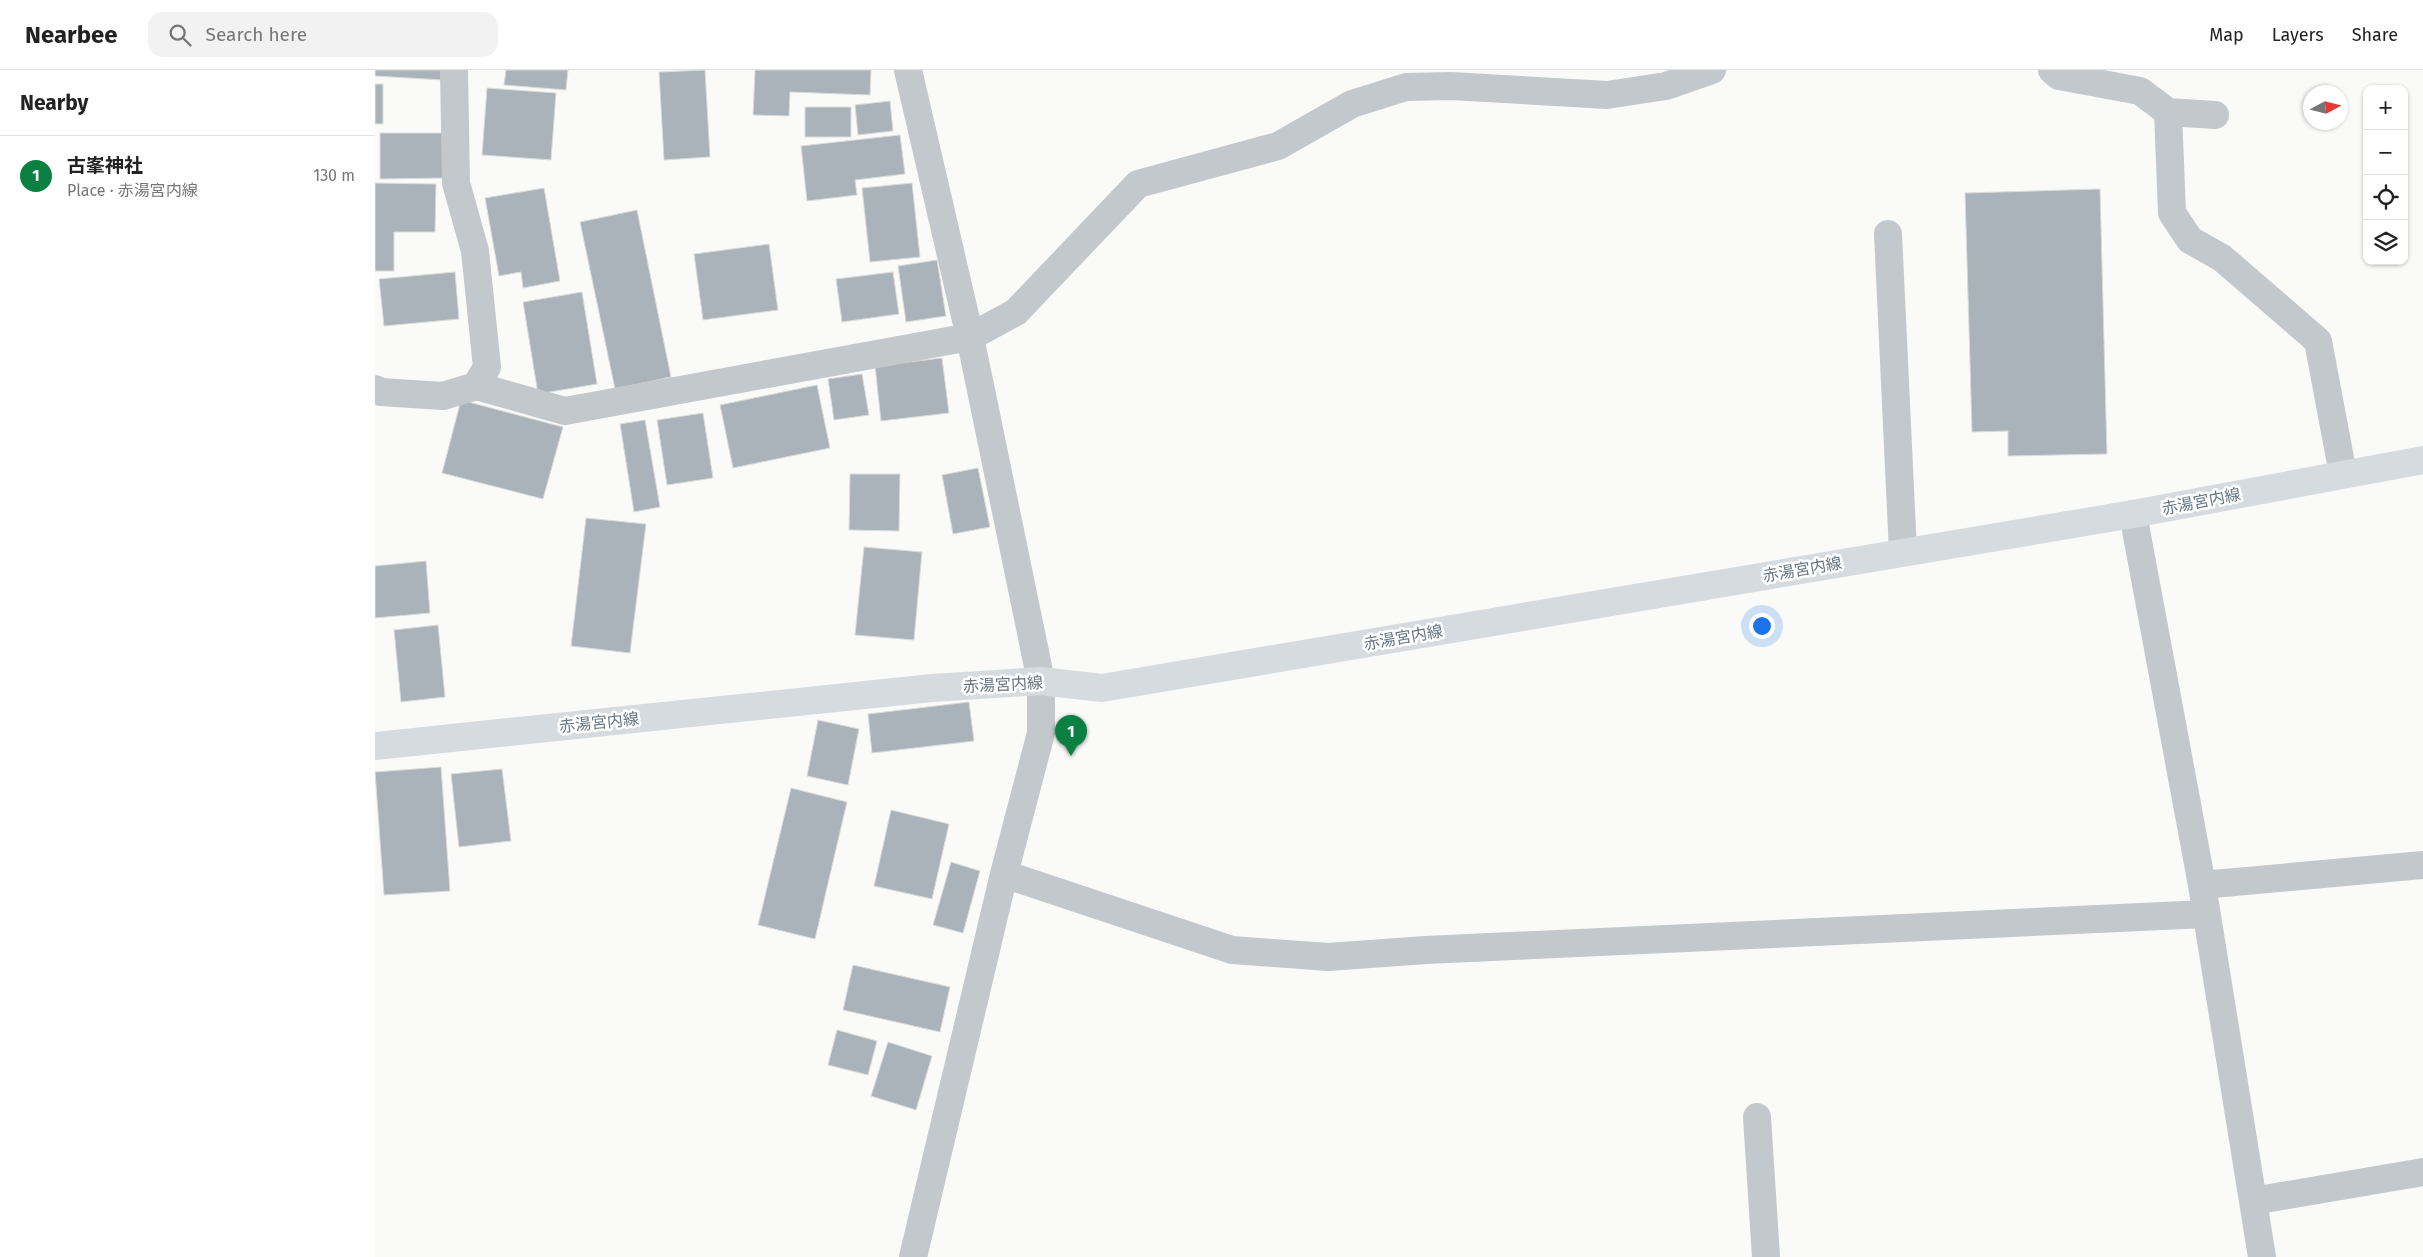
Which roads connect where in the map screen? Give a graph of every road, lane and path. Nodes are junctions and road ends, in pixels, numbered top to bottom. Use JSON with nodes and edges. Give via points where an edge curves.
{"nodes":[{"id":1,"x":454,"y":70,"type":"edge"},
{"id":2,"x":908,"y":70,"type":"edge"},
{"id":3,"x":1712,"y":70,"type":"edge"},
{"id":4,"x":2052,"y":70,"type":"edge"},
{"id":5,"x":2168,"y":112,"type":"junction"},
{"id":6,"x":2215,"y":115,"type":"dead end"},
{"id":7,"x":1889,"y":234,"type":"dead end"},
{"id":8,"x":970,"y":337,"type":"junction"},
{"id":9,"x":476,"y":386,"type":"junction"},
{"id":10,"x":375,"y":390,"type":"edge"},
{"id":11,"x":2423,"y":460,"type":"edge"},
{"id":12,"x":2343,"y":474,"type":"junction"},
{"id":13,"x":2133,"y":514,"type":"junction"},
{"id":14,"x":1903,"y":552,"type":"junction"},
{"id":15,"x":1041,"y":680,"type":"junction"},
{"id":16,"x":375,"y":746,"type":"edge"},
{"id":17,"x":2423,"y":865,"type":"edge"},
{"id":18,"x":1004,"y":874,"type":"junction"},
{"id":19,"x":2202,"y":885,"type":"junction"},
{"id":20,"x":2206,"y":914,"type":"junction"},
{"id":21,"x":1757,"y":1118,"type":"dead end"},
{"id":22,"x":2423,"y":1172,"type":"edge"},
{"id":23,"x":2253,"y":1201,"type":"junction"},
{"id":24,"x":913,"y":1257,"type":"edge"},
{"id":25,"x":1766,"y":1257,"type":"edge"},
{"id":26,"x":2262,"y":1257,"type":"edge"}],
"edges":[{"from":1,"to":9,"type":"street","via":[[456,183],[475,251],[487,367]]},
{"from":2,"to":8,"type":"street"},
{"from":3,"to":8,"type":"street","via":[[1666,86],[1607,95],[1451,86],[1406,87],[1352,104],[1278,146],[1138,184],[1016,312]]},
{"from":4,"to":5,"type":"street","via":[[2059,76],[2140,91]]},
{"from":5,"to":6,"type":"street"},
{"from":5,"to":12,"type":"street","via":[[2172,213],[2189,240],[2222,258],[2318,342]]},
{"from":7,"to":14,"type":"street"},
{"from":8,"to":9,"type":"street","via":[[565,411]]},
{"from":8,"to":15,"type":"street"},
{"from":9,"to":10,"type":"street","via":[[443,396]]},
{"from":11,"to":12,"type":"main road","name":"赤湯宮内線"},
{"from":12,"to":13,"type":"main road","name":"赤湯宮内線"},
{"from":13,"to":14,"type":"main road","name":"赤湯宮内線"},
{"from":13,"to":19,"type":"street"},
{"from":14,"to":15,"type":"main road","name":"赤湯宮内線","via":[[1102,688]]},
{"from":15,"to":16,"type":"main road","name":"赤湯宮内線","via":[[932,688]]},
{"from":15,"to":18,"type":"street","via":[[1041,733]]},
{"from":17,"to":19,"type":"street"},
{"from":18,"to":20,"type":"street","via":[[1232,950],[1328,957]]},
{"from":18,"to":24,"type":"street"},
{"from":19,"to":20,"type":"street"},
{"from":20,"to":23,"type":"street"},
{"from":21,"to":25,"type":"street"},
{"from":22,"to":23,"type":"street"},
{"from":23,"to":26,"type":"street"}]}
